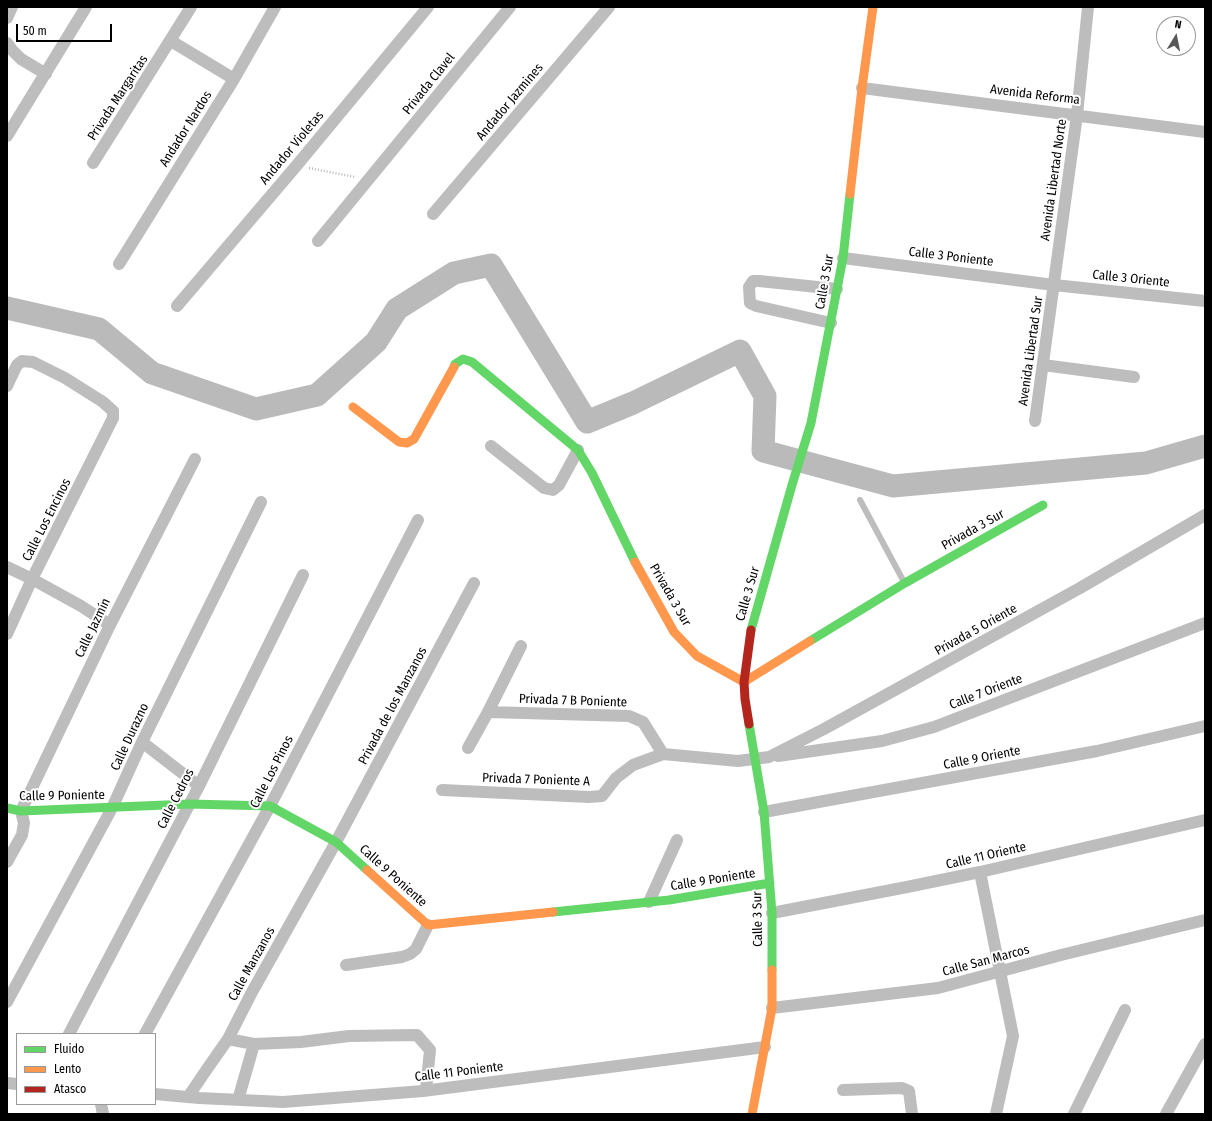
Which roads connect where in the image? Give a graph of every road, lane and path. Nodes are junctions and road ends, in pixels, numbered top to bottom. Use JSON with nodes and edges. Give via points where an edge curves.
{"nodes":[{"id":1,"x":12,"y":7,"type":"edge"},
{"id":2,"x":86,"y":7,"type":"edge"},
{"id":3,"x":191,"y":7,"type":"edge"},
{"id":4,"x":275,"y":7,"type":"edge"},
{"id":5,"x":428,"y":7,"type":"edge"},
{"id":6,"x":510,"y":7,"type":"edge"},
{"id":7,"x":609,"y":7,"type":"edge"},
{"id":8,"x":873,"y":7,"type":"edge"},
{"id":9,"x":1088,"y":7,"type":"edge"},
{"id":10,"x":7,"y":18,"type":"edge"},
{"id":11,"x":171,"y":41,"type":"junction"},
{"id":12,"x":7,"y":43,"type":"edge"},
{"id":13,"x":46,"y":74,"type":"junction"},
{"id":14,"x":234,"y":79,"type":"junction"},
{"id":15,"x":862,"y":88,"type":"junction"},
{"id":16,"x":1077,"y":115,"type":"junction"},
{"id":17,"x":1205,"y":132,"type":"edge"},
{"id":18,"x":7,"y":136,"type":"edge"},
{"id":19,"x":93,"y":164,"type":"dead end"},
{"id":20,"x":296,"y":165,"type":"junction"},
{"id":21,"x":368,"y":179,"type":"junction"},
{"id":22,"x":433,"y":214,"type":"dead end"},
{"id":23,"x":318,"y":241,"type":"dead end"},
{"id":24,"x":843,"y":258,"type":"junction"},
{"id":25,"x":119,"y":264,"type":"dead end"},
{"id":26,"x":1054,"y":285,"type":"junction"},
{"id":27,"x":837,"y":288,"type":"junction"},
{"id":28,"x":1205,"y":301,"type":"edge"},
{"id":29,"x":177,"y":306,"type":"dead end"},
{"id":30,"x":832,"y":323,"type":"junction"},
{"id":31,"x":1043,"y":365,"type":"junction"},
{"id":32,"x":1134,"y":377,"type":"dead end"},
{"id":33,"x":7,"y":386,"type":"edge"},
{"id":34,"x":353,"y":407,"type":"dead end"},
{"id":35,"x":1035,"y":421,"type":"dead end"},
{"id":36,"x":491,"y":446,"type":"dead end"},
{"id":37,"x":578,"y":450,"type":"junction"},
{"id":38,"x":195,"y":459,"type":"dead end"},
{"id":39,"x":860,"y":500,"type":"dead end"},
{"id":40,"x":261,"y":502,"type":"dead end"},
{"id":41,"x":1044,"y":505,"type":"dead end"},
{"id":42,"x":1205,"y":515,"type":"edge"},
{"id":43,"x":418,"y":520,"type":"dead end"},
{"id":44,"x":7,"y":567,"type":"edge"},
{"id":45,"x":303,"y":575,"type":"dead end"},
{"id":46,"x":32,"y":579,"type":"junction"},
{"id":47,"x":474,"y":583,"type":"dead end"},
{"id":48,"x":904,"y":583,"type":"junction"},
{"id":49,"x":1205,"y":623,"type":"edge"},
{"id":50,"x":110,"y":625,"type":"junction"},
{"id":51,"x":7,"y":634,"type":"edge"},
{"id":52,"x":521,"y":646,"type":"dead end"},
{"id":53,"x":744,"y":682,"type":"junction"},
{"id":54,"x":488,"y":712,"type":"junction"},
{"id":55,"x":1205,"y":726,"type":"edge"},
{"id":56,"x":142,"y":742,"type":"junction"},
{"id":57,"x":468,"y":748,"type":"dead end"},
{"id":58,"x":663,"y":754,"type":"junction"},
{"id":59,"x":769,"y":757,"type":"junction"},
{"id":60,"x":756,"y":759,"type":"junction"},
{"id":61,"x":199,"y":786,"type":"junction"},
{"id":62,"x":442,"y":790,"type":"dead end"},
{"id":63,"x":190,"y":804,"type":"junction"},
{"id":64,"x":270,"y":806,"type":"junction"},
{"id":65,"x":7,"y":808,"type":"edge"},
{"id":66,"x":112,"y":808,"type":"junction"},
{"id":67,"x":20,"y":811,"type":"junction"},
{"id":68,"x":764,"y":812,"type":"junction"},
{"id":69,"x":1205,"y":820,"type":"edge"},
{"id":70,"x":677,"y":840,"type":"dead end"},
{"id":71,"x":336,"y":842,"type":"junction"},
{"id":72,"x":7,"y":862,"type":"edge"},
{"id":73,"x":980,"y":872,"type":"junction"},
{"id":74,"x":770,"y":884,"type":"junction"},
{"id":75,"x":649,"y":902,"type":"junction"},
{"id":76,"x":772,"y":913,"type":"junction"},
{"id":77,"x":1205,"y":920,"type":"edge"},
{"id":78,"x":428,"y":925,"type":"junction"},
{"id":79,"x":346,"y":965,"type":"dead end"},
{"id":80,"x":999,"y":971,"type":"junction"},
{"id":81,"x":7,"y":1002,"type":"edge"},
{"id":82,"x":772,"y":1008,"type":"junction"},
{"id":83,"x":1125,"y":1010,"type":"dead end"},
{"id":84,"x":70,"y":1033,"type":"edge"},
{"id":85,"x":146,"y":1033,"type":"edge"},
{"id":86,"x":228,"y":1039,"type":"junction"},
{"id":87,"x":254,"y":1044,"type":"junction"},
{"id":88,"x":1205,"y":1044,"type":"edge"},
{"id":89,"x":765,"y":1047,"type":"junction"},
{"id":90,"x":426,"y":1090,"type":"junction"},
{"id":91,"x":843,"y":1090,"type":"dead end"},
{"id":92,"x":156,"y":1094,"type":"edge"},
{"id":93,"x":188,"y":1097,"type":"junction"},
{"id":94,"x":238,"y":1100,"type":"junction"},
{"id":95,"x":752,"y":1114,"type":"edge"},
{"id":96,"x":912,"y":1114,"type":"edge"},
{"id":97,"x":996,"y":1114,"type":"edge"},
{"id":98,"x":1074,"y":1114,"type":"edge"},
{"id":99,"x":1166,"y":1114,"type":"edge"}],
"edges":[{"from":1,"to":10,"type":"street"},
{"from":2,"to":13,"type":"street"},
{"from":3,"to":11,"type":"street","name":"Privada Margaritas"},
{"from":4,"to":14,"type":"street","name":"Andador Nardos"},
{"from":5,"to":20,"type":"street","name":"Andador Violetas"},
{"from":6,"to":21,"type":"street","name":"Privada Clavel"},
{"from":7,"to":22,"type":"street","name":"Andador Jazmines"},
{"from":8,"to":15,"type":"street","name":"Calle 3 Sur"},
{"from":9,"to":16,"type":"street","name":"Avenida Libertad Norte"},
{"from":11,"to":14,"type":"street"},
{"from":11,"to":19,"type":"street","name":"Privada Margaritas"},
{"from":12,"to":13,"type":"street","via":[[21,59]]},
{"from":13,"to":18,"type":"street"},
{"from":14,"to":25,"type":"street","name":"Andador Nardos"},
{"from":15,"to":16,"type":"street","name":"Avenida Reforma"},
{"from":15,"to":24,"type":"street","name":"Calle 3 Sur"},
{"from":16,"to":17,"type":"street","name":"Avenida Reforma"},
{"from":16,"to":26,"type":"street","name":"Avenida Libertad Norte"},
{"from":20,"to":21,"type":"path"},
{"from":20,"to":29,"type":"street","name":"Andador Violetas"},
{"from":21,"to":23,"type":"street","name":"Privada Clavel"},
{"from":24,"to":26,"type":"street","name":"Calle 3 Poniente"},
{"from":24,"to":27,"type":"street","name":"Calle 3 Sur"},
{"from":26,"to":28,"type":"street","name":"Calle 3 Oriente"},
{"from":26,"to":31,"type":"street","name":"Avenida Libertad Sur"},
{"from":27,"to":30,"type":"street","name":"Calle 3 Sur"},
{"from":27,"to":30,"type":"street","via":[[759,281],[752,281],[749,287],[750,302],[756,306]]},
{"from":30,"to":53,"type":"street","name":"Calle 3 Sur","via":[[811,423],[751,631]]},
{"from":31,"to":32,"type":"street"},
{"from":31,"to":35,"type":"street","name":"Avenida Libertad Sur"},
{"from":33,"to":46,"type":"street","name":"Calle Los Encinos","via":[[17,365],[22,361],[33,362],[65,378],[113,411],[113,418]]},
{"from":34,"to":37,"type":"street","name":"Privada 3 Sur","via":[[399,442],[407,443],[414,439],[455,364],[462,359],[472,362]]},
{"from":36,"to":37,"type":"street","via":[[544,488],[552,490],[559,485]]},
{"from":37,"to":53,"type":"street","name":"Privada 3 Sur","via":[[674,632],[697,656]]},
{"from":38,"to":50,"type":"street","name":"Calle Jazmín"},
{"from":39,"to":48,"type":"lane"},
{"from":40,"to":56,"type":"street","name":"Calle Durazno"},
{"from":41,"to":48,"type":"street","name":"Privada 3 Sur"},
{"from":42,"to":59,"type":"street","name":"Privada 5 Oriente","via":[[1080,588]]},
{"from":43,"to":64,"type":"street","name":"Calle Los Pinos"},
{"from":44,"to":46,"type":"street"},
{"from":45,"to":61,"type":"street","name":"Calle Cedros"},
{"from":46,"to":50,"type":"street"},
{"from":46,"to":51,"type":"street","name":"Calle Los Encinos"},
{"from":47,"to":71,"type":"street","name":"Privada de los Manzanos"},
{"from":48,"to":53,"type":"street","name":"Privada 3 Sur"},
{"from":49,"to":59,"type":"street","name":"Calle 7 Oriente","via":[[934,727],[882,741]]},
{"from":50,"to":67,"type":"street","name":"Calle Jazmín"},
{"from":52,"to":54,"type":"street","name":"Privada 7 B Poniente"},
{"from":53,"to":60,"type":"street","name":"Calle 3 Sur"},
{"from":54,"to":57,"type":"street","name":"Privada 7 B Poniente"},
{"from":54,"to":58,"type":"street","name":"Privada 7 B Poniente","via":[[629,716],[643,722]]},
{"from":55,"to":68,"type":"street","name":"Calle 9 Oriente","via":[[1097,751]]},
{"from":56,"to":61,"type":"street"},
{"from":56,"to":66,"type":"street","name":"Calle Durazno"},
{"from":58,"to":60,"type":"street","name":"Privada 5 Oriente","via":[[738,761]]},
{"from":58,"to":62,"type":"street","name":"Privada 7 Poniente A","via":[[633,765],[616,778],[602,796]]},
{"from":59,"to":60,"type":"street","name":"Privada 5 Oriente"},
{"from":60,"to":68,"type":"street","name":"Calle 3 Sur"},
{"from":61,"to":63,"type":"street","name":"Calle Cedros"},
{"from":63,"to":64,"type":"street","name":"Calle 9 Poniente"},
{"from":63,"to":66,"type":"street","name":"Calle 9 Poniente"},
{"from":63,"to":84,"type":"street","name":"Calle Cedros"},
{"from":64,"to":71,"type":"street","name":"Calle 9 Poniente"},
{"from":64,"to":85,"type":"street","name":"Calle Los Pinos"},
{"from":65,"to":67,"type":"street","name":"Calle 9 Poniente"},
{"from":66,"to":67,"type":"street","name":"Calle 9 Poniente"},
{"from":66,"to":81,"type":"street","name":"Calle Durazno"},
{"from":67,"to":72,"type":"street","via":[[24,823],[22,835]]},
{"from":68,"to":74,"type":"street","name":"Calle 3 Sur"},
{"from":69,"to":73,"type":"street","name":"Calle 11 Oriente"},
{"from":70,"to":75,"type":"street"},
{"from":71,"to":78,"type":"street","name":"Calle 9 Poniente"},
{"from":71,"to":86,"type":"street","name":"Calle Manzanos"},
{"from":73,"to":76,"type":"street","name":"Calle 11 Oriente"},
{"from":73,"to":80,"type":"street"},
{"from":74,"to":75,"type":"street","name":"Calle 9 Poniente"},
{"from":74,"to":76,"type":"street","name":"Calle 3 Sur"},
{"from":75,"to":78,"type":"street","name":"Calle 9 Poniente"},
{"from":76,"to":82,"type":"street","name":"Calle 3 Sur"},
{"from":77,"to":80,"type":"street","name":"Calle San Marcos"},
{"from":78,"to":79,"type":"street","via":[[416,949],[410,954]]},
{"from":80,"to":82,"type":"street","name":"Calle San Marcos","via":[[938,988]]},
{"from":80,"to":97,"type":"street","via":[[1013,1036]]},
{"from":82,"to":89,"type":"street","name":"Calle 3 Sur"},
{"from":83,"to":98,"type":"street"},
{"from":86,"to":87,"type":"street"},
{"from":86,"to":93,"type":"street","name":"Calle Manzanos"},
{"from":87,"to":90,"type":"street","via":[[349,1036],[417,1035],[430,1050]]},
{"from":87,"to":94,"type":"street"},
{"from":88,"to":99,"type":"street"},
{"from":89,"to":90,"type":"street","name":"Calle 11 Poniente"},
{"from":89,"to":95,"type":"street","name":"Calle 3 Sur"},
{"from":90,"to":94,"type":"street","name":"Calle 11 Poniente","via":[[283,1102]]},
{"from":91,"to":96,"type":"street","via":[[902,1088],[909,1091]]},
{"from":92,"to":93,"type":"street","name":"Calle 11 Poniente"},
{"from":93,"to":94,"type":"street","name":"Calle 11 Poniente"}]}
